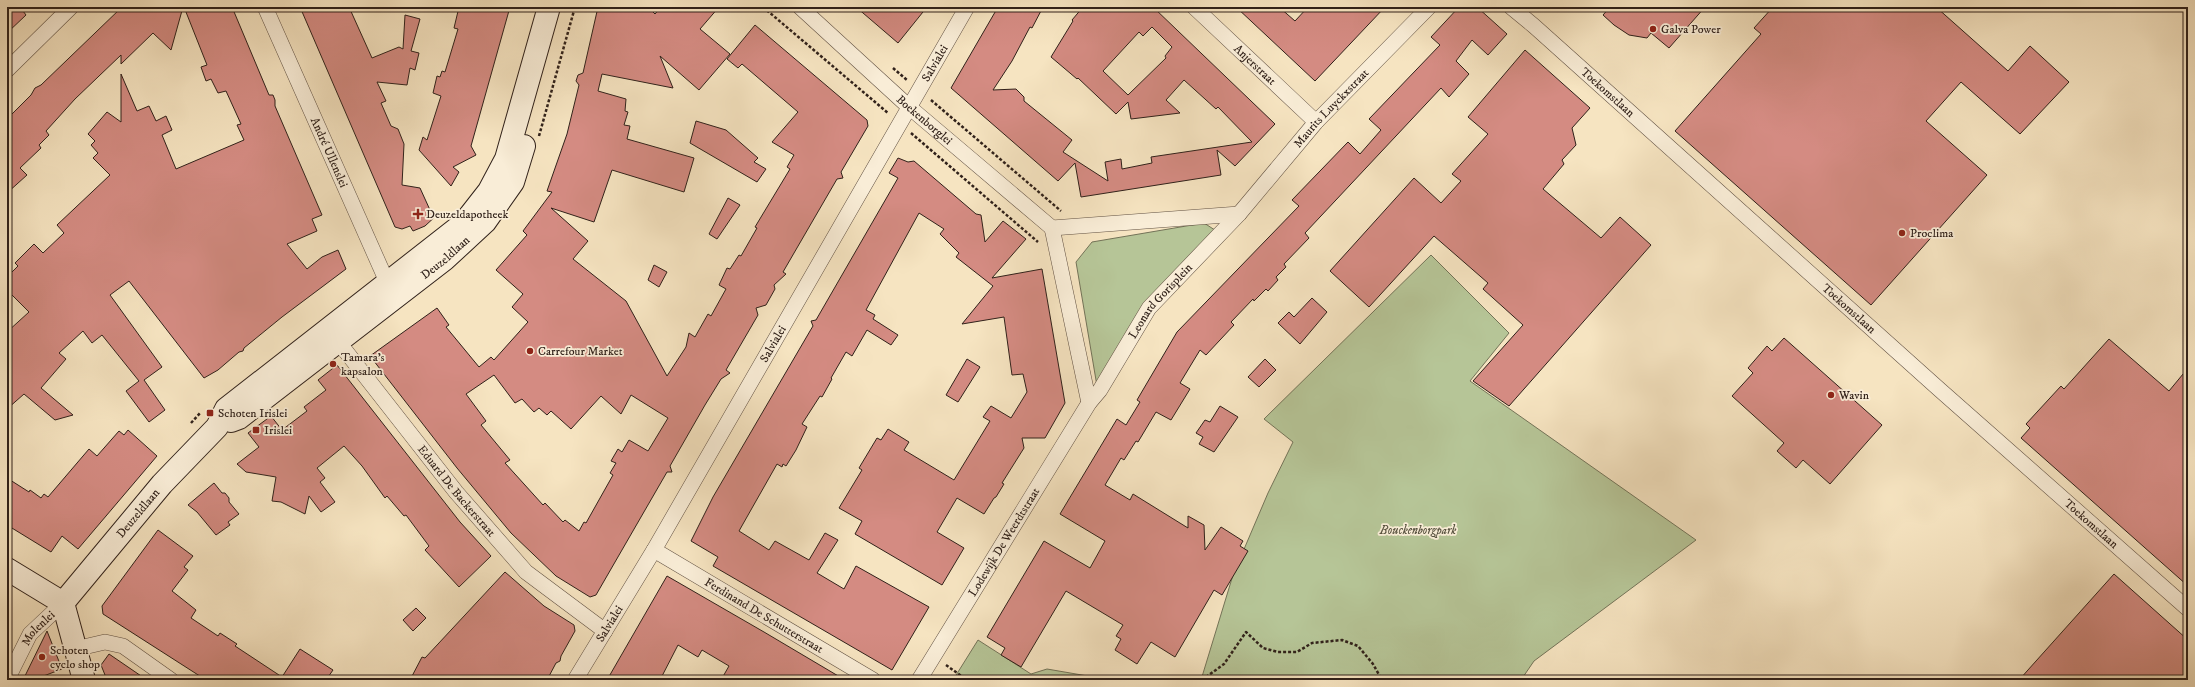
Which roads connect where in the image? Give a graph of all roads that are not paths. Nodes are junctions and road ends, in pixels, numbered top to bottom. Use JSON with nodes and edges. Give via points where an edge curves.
{"nodes":[{"id":1,"x":71,"y":7,"type":"edge"},
{"id":2,"x":265,"y":7,"type":"edge"},
{"id":3,"x":549,"y":7,"type":"edge"},
{"id":4,"x":564,"y":7,"type":"edge"},
{"id":5,"x":800,"y":7,"type":"edge"},
{"id":6,"x":967,"y":7,"type":"edge"},
{"id":7,"x":1194,"y":7,"type":"edge"},
{"id":8,"x":1429,"y":7,"type":"edge"},
{"id":9,"x":1511,"y":7,"type":"edge"},
{"id":10,"x":7,"y":70,"type":"edge"},
{"id":11,"x":908,"y":106,"type":"junction"},
{"id":12,"x":1316,"y":122,"type":"junction"},
{"id":13,"x":1238,"y":214,"type":"junction"},
{"id":14,"x":1052,"y":228,"type":"junction"},
{"id":15,"x":391,"y":291,"type":"junction"},
{"id":16,"x":334,"y":336,"type":"junction"},
{"id":17,"x":1089,"y":403,"type":"junction"},
{"id":18,"x":654,"y":550,"type":"junction"},
{"id":19,"x":7,"y":569,"type":"edge"},
{"id":20,"x":64,"y":603,"type":"junction"},
{"id":21,"x":2188,"y":609,"type":"edge"},
{"id":22,"x":605,"y":631,"type":"junction"},
{"id":23,"x":75,"y":649,"type":"junction"},
{"id":24,"x":7,"y":680,"type":"edge"},
{"id":25,"x":84,"y":680,"type":"edge"},
{"id":26,"x":171,"y":680,"type":"edge"},
{"id":27,"x":575,"y":680,"type":"edge"},
{"id":28,"x":873,"y":680,"type":"edge"},
{"id":29,"x":919,"y":680,"type":"edge"}],
"edges":[{"from":1,"to":10,"type":"street"},
{"from":2,"to":15,"type":"street","name":"André Ullenslei"},
{"from":3,"to":15,"type":"street","name":"Deuzeldlaan","via":[[506,159],[490,191],[464,223]]},
{"from":4,"to":15,"type":"street","name":"Deuzeldlaan","via":[[513,182],[485,222],[445,259]]},
{"from":5,"to":11,"type":"street","name":"Boekenborglei"},
{"from":6,"to":11,"type":"street","name":"Salvialei"},
{"from":7,"to":12,"type":"street","name":"Anjerstraat"},
{"from":8,"to":12,"type":"street","name":"Maurits Luyckxstraat"},
{"from":9,"to":21,"type":"street","name":"Toekomstlaan"},
{"from":11,"to":14,"type":"street","name":"Boekenborglei"},
{"from":11,"to":18,"type":"street","name":"Salvialei"},
{"from":12,"to":13,"type":"street","name":"Maurits Luyckxstraat"},
{"from":13,"to":14,"type":"street"},
{"from":13,"to":17,"type":"street","name":"Leonard Gorisplein","via":[[1149,308],[1100,390]]},
{"from":14,"to":17,"type":"street"},
{"from":15,"to":16,"type":"street","name":"Deuzeldlaan"},
{"from":16,"to":20,"type":"street","name":"Deuzeldlaan","via":[[226,409],[217,427],[162,484]]},
{"from":16,"to":22,"type":"street","name":"Eduard De Backerstraat","via":[[456,492],[526,572]]},
{"from":17,"to":29,"type":"street","name":"Lodewijk De Weerdtstraat"},
{"from":18,"to":22,"type":"street","name":"Salvialei"},
{"from":18,"to":28,"type":"street","name":"Ferdinand De Schutterstraat"},
{"from":19,"to":20,"type":"street"},
{"from":20,"to":23,"type":"street"},
{"from":20,"to":24,"type":"street","name":"Molenlei","via":[[30,634]]},
{"from":22,"to":27,"type":"street","name":"Salvialei"},
{"from":23,"to":25,"type":"street"},
{"from":23,"to":26,"type":"street","via":[[105,642],[123,646]]}]}
